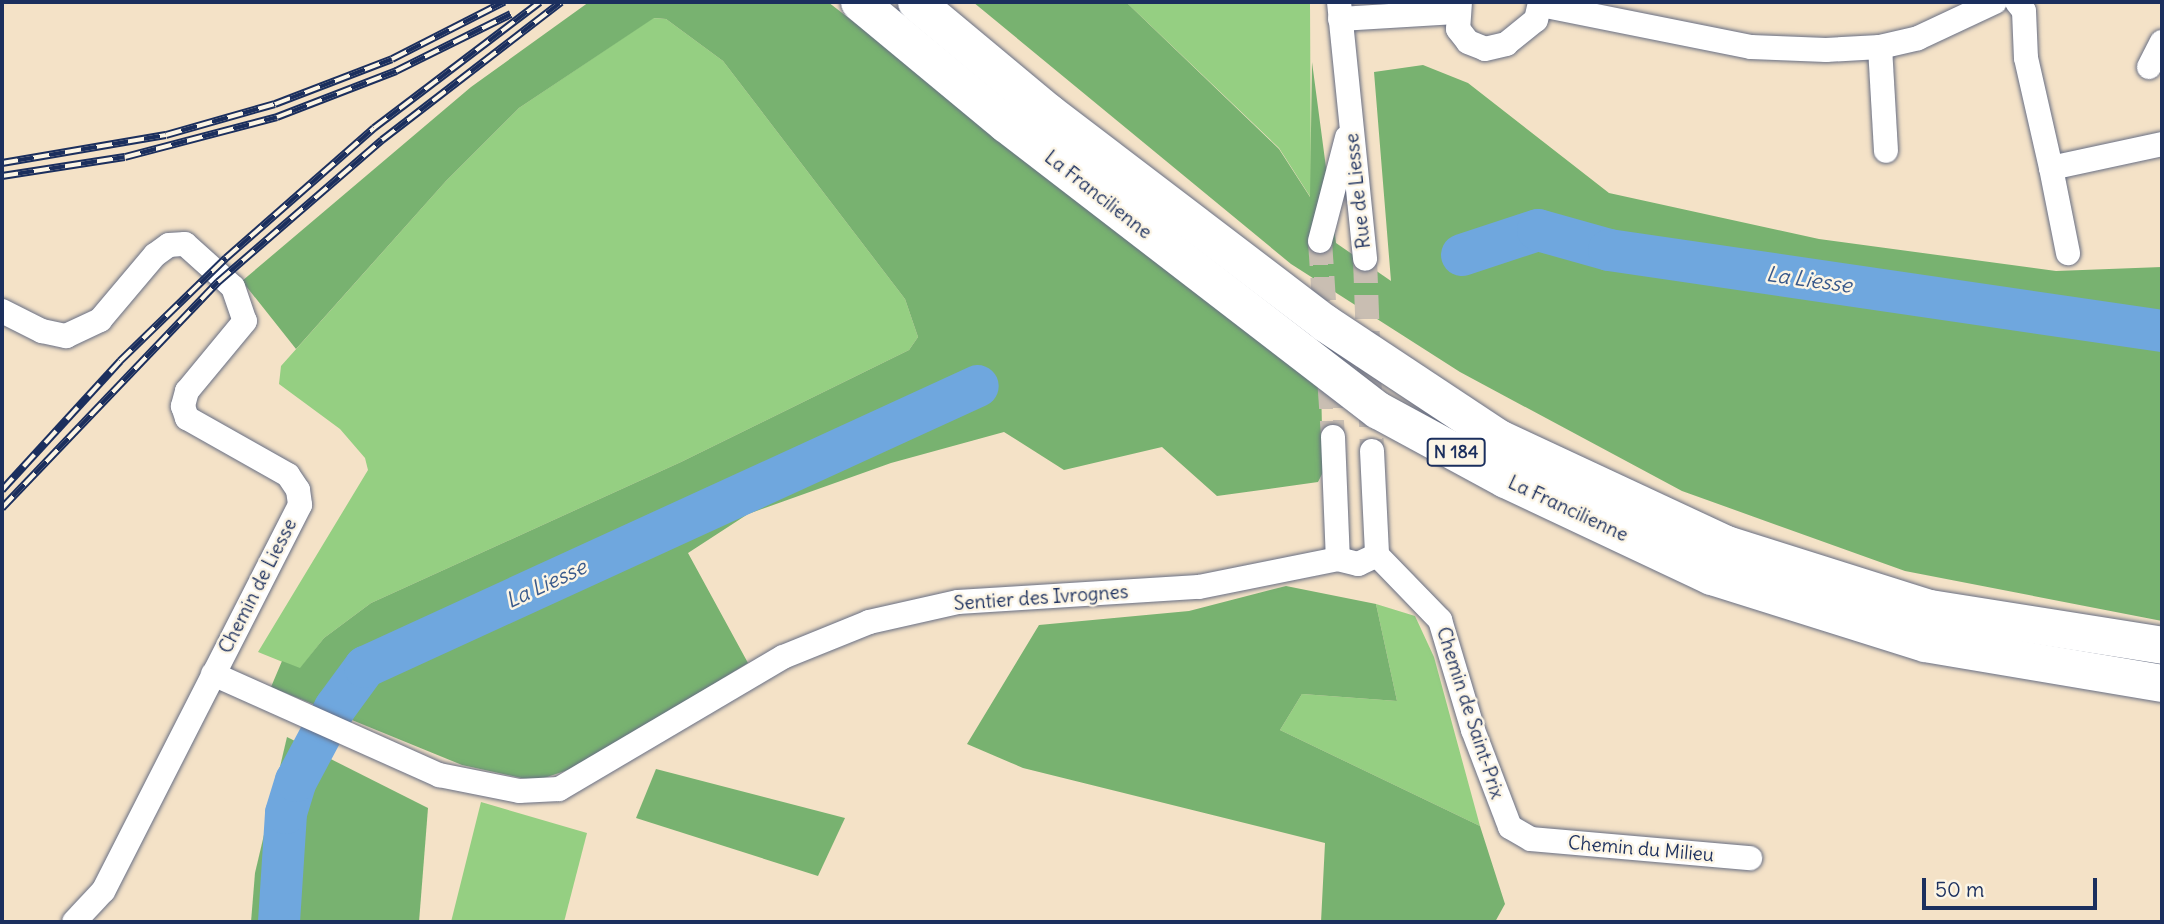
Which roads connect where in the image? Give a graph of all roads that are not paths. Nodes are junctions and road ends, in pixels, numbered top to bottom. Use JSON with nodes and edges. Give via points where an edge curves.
{"nodes":[{"id":1,"x":859,"y":2,"type":"edge"},
{"id":2,"x":916,"y":2,"type":"edge"},
{"id":3,"x":1994,"y":2,"type":"edge"},
{"id":4,"x":2017,"y":2,"type":"edge"},
{"id":5,"x":1541,"y":4,"type":"edge"},
{"id":6,"x":1458,"y":7,"type":"edge"},
{"id":7,"x":1340,"y":10,"type":"edge"},
{"id":8,"x":2162,"y":42,"type":"edge"},
{"id":9,"x":1880,"y":47,"type":"junction"},
{"id":10,"x":2149,"y":67,"type":"dead end"},
{"id":11,"x":1351,"y":123,"type":"junction"},
{"id":12,"x":2162,"y":144,"type":"edge"},
{"id":13,"x":1886,"y":151,"type":"dead end"},
{"id":14,"x":2051,"y":168,"type":"junction"},
{"id":15,"x":1320,"y":241,"type":"tunnel mouth"},
{"id":16,"x":2068,"y":253,"type":"dead end"},
{"id":17,"x":1365,"y":259,"type":"tunnel mouth"},
{"id":18,"x":2,"y":311,"type":"edge"},
{"id":19,"x":1333,"y":437,"type":"tunnel mouth"},
{"id":20,"x":1372,"y":451,"type":"tunnel mouth"},
{"id":21,"x":1377,"y":555,"type":"junction"},
{"id":22,"x":1338,"y":559,"type":"junction"},
{"id":23,"x":2162,"y":645,"type":"edge"},
{"id":24,"x":213,"y":674,"type":"junction"},
{"id":25,"x":2162,"y":683,"type":"edge"},
{"id":26,"x":612,"y":761,"type":"joint"},
{"id":27,"x":1531,"y":839,"type":"joint"},
{"id":28,"x":1750,"y":858,"type":"dead end"},
{"id":29,"x":74,"y":922,"type":"edge"}],
"edges":[{"from":1,"to":25,"type":"highway","name":"La Francilienne","number":"N 184","via":[[1006,124],[1378,410],[1505,479],[1738,585],[1925,643]]},
{"from":2,"to":23,"type":"highway","name":"La Francilienne","number":"N 184","via":[[1048,112],[1325,323],[1499,438],[1726,544],[1929,608]]},
{"from":3,"to":9,"type":"street","via":[[1917,37]]},
{"from":4,"to":14,"type":"street","via":[[2024,11],[2026,58]]},
{"from":5,"to":6,"type":"street","via":[[1536,20],[1506,44],[1485,49],[1468,42],[1458,29]]},
{"from":5,"to":9,"type":"street","via":[[1751,47]]},
{"from":6,"to":7,"type":"street"},
{"from":7,"to":11,"type":"street","name":"Rue de Liesse"},
{"from":8,"to":10,"type":"street"},
{"from":9,"to":13,"type":"street"},
{"from":11,"to":15,"type":"street","name":"Rue de Liesse"},
{"from":11,"to":17,"type":"street","name":"Rue de Liesse"},
{"from":12,"to":14,"type":"street"},
{"from":14,"to":16,"type":"street"},
{"from":18,"to":24,"type":"street","name":"Chemin de Liesse","via":[[42,331],[66,336],[100,320],[155,256],[177,242],[199,253],[240,299],[245,321],[240,332],[197,375],[183,406],[197,427],[288,475],[298,490],[300,505]]},
{"from":19,"to":22,"type":"street"},
{"from":20,"to":21,"type":"street"},
{"from":21,"to":22,"type":"street","name":"Sentier des Ivrognes","via":[[1358,564]]},
{"from":21,"to":27,"type":"street","name":"Chemin de Saint-Prix","via":[[1440,620],[1500,804],[1510,827]]},
{"from":22,"to":26,"type":"street","name":"Sentier des Ivrognes","via":[[1199,587],[958,602],[869,622],[783,657]]},
{"from":24,"to":26,"type":"street","name":"Chemin de Liesse","via":[[439,775],[519,791],[559,789]]},
{"from":24,"to":29,"type":"street","name":"Chemin de Liesse","via":[[103,891]]},
{"from":27,"to":28,"type":"street","name":"Chemin du Milieu"}]}
